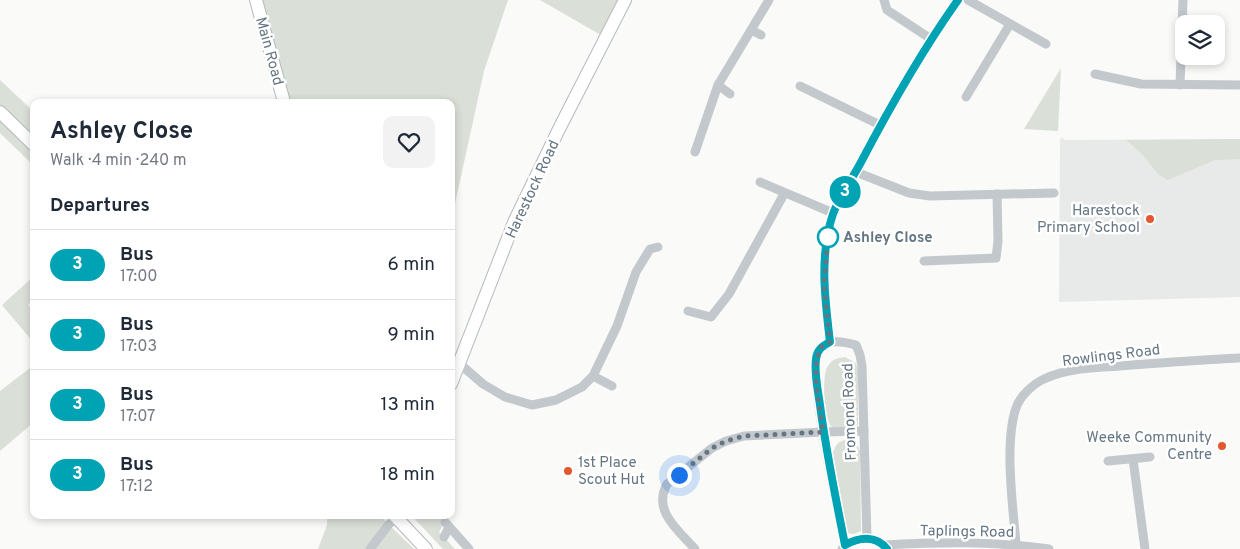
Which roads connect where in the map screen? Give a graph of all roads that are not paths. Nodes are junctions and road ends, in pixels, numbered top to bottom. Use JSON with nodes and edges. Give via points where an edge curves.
{"nodes":[{"id":1,"x":256,"y":0,"type":"edge"},
{"id":2,"x":625,"y":0,"type":"edge"},
{"id":3,"x":769,"y":0,"type":"edge"},
{"id":4,"x":884,"y":0,"type":"edge"},
{"id":5,"x":958,"y":0,"type":"edge"},
{"id":6,"x":968,"y":0,"type":"edge"},
{"id":7,"x":1183,"y":0,"type":"edge"},
{"id":8,"x":1010,"y":24,"type":"junction"},
{"id":9,"x":751,"y":30,"type":"junction"},
{"id":10,"x":761,"y":36,"type":"dead end"},
{"id":11,"x":931,"y":39,"type":"junction"},
{"id":12,"x":1046,"y":44,"type":"dead end"},
{"id":13,"x":1095,"y":74,"type":"dead end"},
{"id":14,"x":718,"y":85,"type":"junction"},
{"id":15,"x":1180,"y":85,"type":"junction"},
{"id":16,"x":1240,"y":85,"type":"edge"},
{"id":17,"x":800,"y":86,"type":"dead end"},
{"id":18,"x":730,"y":94,"type":"dead end"},
{"id":19,"x":966,"y":97,"type":"dead end"},
{"id":20,"x":283,"y":99,"type":"edge"},
{"id":21,"x":0,"y":112,"type":"edge"},
{"id":22,"x":880,"y":125,"type":"junction"},
{"id":23,"x":30,"y":141,"type":"edge"},
{"id":24,"x":695,"y":152,"type":"dead end"},
{"id":25,"x":856,"y":172,"type":"junction"},
{"id":26,"x":760,"y":182,"type":"dead end"},
{"id":27,"x":1054,"y":193,"type":"dead end"},
{"id":28,"x":784,"y":194,"type":"junction"},
{"id":29,"x":997,"y":194,"type":"junction"},
{"id":30,"x":833,"y":213,"type":"junction"},
{"id":31,"x":658,"y":247,"type":"dead end"},
{"id":32,"x":924,"y":261,"type":"dead end"},
{"id":33,"x":688,"y":311,"type":"dead end"},
{"id":34,"x":830,"y":342,"type":"junction"},
{"id":35,"x":1240,"y":358,"type":"edge"},
{"id":36,"x":460,"y":364,"type":"junction"},
{"id":37,"x":455,"y":375,"type":"edge"},
{"id":38,"x":593,"y":376,"type":"junction"},
{"id":39,"x":612,"y":386,"type":"dead end"},
{"id":40,"x":864,"y":431,"type":"junction"},
{"id":41,"x":823,"y":432,"type":"junction"},
{"id":42,"x":1150,"y":457,"type":"dead end"},
{"id":43,"x":1133,"y":459,"type":"junction"},
{"id":44,"x":1108,"y":462,"type":"dead end"},
{"id":45,"x":392,"y":519,"type":"edge"},
{"id":46,"x":398,"y":519,"type":"edge"},
{"id":47,"x":444,"y":537,"type":"dead end"},
{"id":48,"x":866,"y":538,"type":"junction"},
{"id":49,"x":1016,"y":544,"type":"junction"},
{"id":50,"x":843,"y":547,"type":"edge"},
{"id":51,"x":885,"y":547,"type":"edge"},
{"id":52,"x":370,"y":549,"type":"edge"},
{"id":53,"x":426,"y":549,"type":"edge"},
{"id":54,"x":469,"y":549,"type":"edge"},
{"id":55,"x":695,"y":549,"type":"edge"},
{"id":56,"x":1049,"y":549,"type":"edge"},
{"id":57,"x":1145,"y":549,"type":"edge"}],
"edges":[{"from":1,"to":20,"type":"street","name":"Main Road"},
{"from":2,"to":36,"type":"street","name":"Harestock Road","via":[[515,220]]},
{"from":3,"to":9,"type":"street"},
{"from":4,"to":11,"type":"street","via":[[887,10]]},
{"from":5,"to":11,"type":"street"},
{"from":6,"to":8,"type":"street"},
{"from":7,"to":15,"type":"street"},
{"from":8,"to":12,"type":"street"},
{"from":8,"to":19,"type":"street"},
{"from":9,"to":10,"type":"street"},
{"from":9,"to":14,"type":"street"},
{"from":11,"to":22,"type":"street"},
{"from":13,"to":15,"type":"street","via":[[1141,84]]},
{"from":14,"to":18,"type":"street"},
{"from":14,"to":24,"type":"street"},
{"from":15,"to":16,"type":"street"},
{"from":17,"to":22,"type":"street"},
{"from":21,"to":23,"type":"street"},
{"from":22,"to":25,"type":"street"},
{"from":25,"to":29,"type":"street","via":[[908,193],[930,196]]},
{"from":25,"to":30,"type":"street"},
{"from":26,"to":28,"type":"street"},
{"from":27,"to":29,"type":"street"},
{"from":28,"to":30,"type":"street"},
{"from":28,"to":33,"type":"street","via":[[729,294],[711,316]]},
{"from":29,"to":32,"type":"street","via":[[996,258]]},
{"from":30,"to":34,"type":"street","via":[[824,266]]},
{"from":31,"to":38,"type":"street","via":[[650,249],[636,272],[617,326]]},
{"from":34,"to":40,"type":"street","name":"Fromond Road","via":[[844,341],[856,345],[860,355]]},
{"from":34,"to":41,"type":"street","name":"Fromond Road","via":[[821,347],[816,360]]},
{"from":35,"to":49,"type":"street","name":"Rowlings Road","via":[[1086,369],[1034,384],[1017,406],[1011,426]]},
{"from":36,"to":37,"type":"street","name":"Harestock Road"},
{"from":36,"to":38,"type":"street","via":[[483,384],[505,397],[532,405],[556,400],[582,387]]},
{"from":38,"to":39,"type":"street"},
{"from":40,"to":41,"type":"street"},
{"from":40,"to":48,"type":"street","name":"Fromond Road"},
{"from":41,"to":50,"type":"street","name":"Fromond Road"},
{"from":41,"to":55,"type":"street","via":[[744,436],[726,441],[712,448],[668,484],[662,502],[665,515]]},
{"from":42,"to":43,"type":"street"},
{"from":43,"to":44,"type":"street"},
{"from":43,"to":57,"type":"street"},
{"from":45,"to":52,"type":"street"},
{"from":46,"to":53,"type":"street"},
{"from":47,"to":54,"type":"street","via":[[447,525]]},
{"from":48,"to":50,"type":"street","name":"Fromond Road","via":[[854,540]]},
{"from":48,"to":51,"type":"street"},
{"from":49,"to":51,"type":"street","name":"Taplings Road","via":[[942,542]]},
{"from":49,"to":56,"type":"street","name":"Taplings Road"}]}
